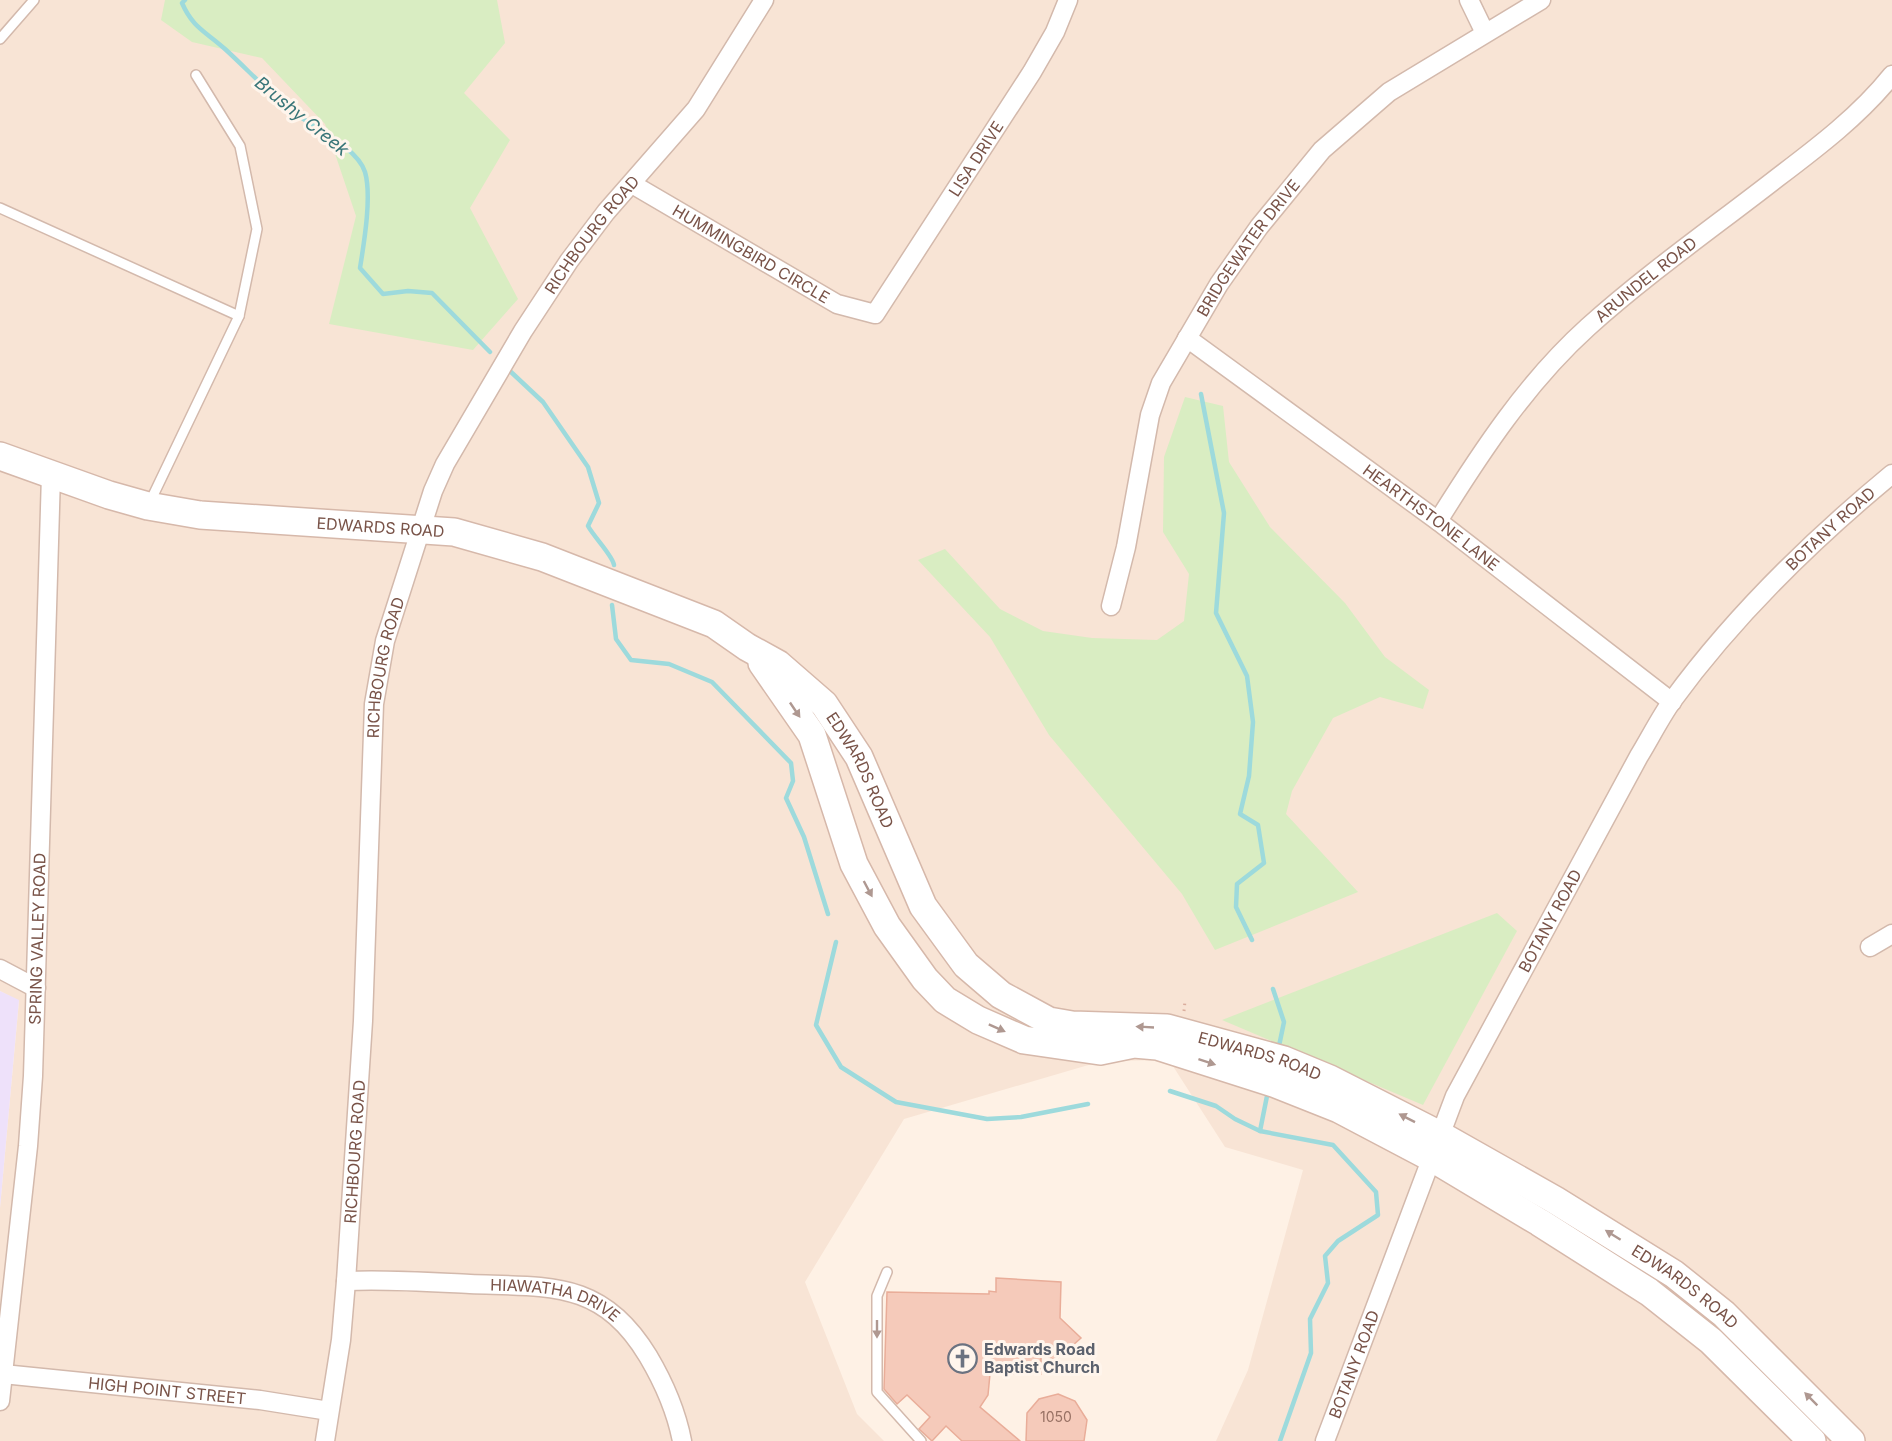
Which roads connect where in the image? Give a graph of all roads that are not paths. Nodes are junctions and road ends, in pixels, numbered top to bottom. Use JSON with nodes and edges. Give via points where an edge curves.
{"nodes":[{"id":1,"x":34,"y":0,"type":"edge"},
{"id":2,"x":764,"y":0,"type":"edge"},
{"id":3,"x":1068,"y":0,"type":"edge"},
{"id":4,"x":1469,"y":0,"type":"edge"},
{"id":5,"x":1541,"y":0,"type":"edge"},
{"id":6,"x":1485,"y":33,"type":"junction"},
{"id":7,"x":0,"y":39,"type":"edge"},
{"id":8,"x":196,"y":75,"type":"dead end"},
{"id":9,"x":1892,"y":75,"type":"edge"},
{"id":10,"x":632,"y":184,"type":"junction"},
{"id":11,"x":0,"y":208,"type":"edge"},
{"id":12,"x":876,"y":314,"type":"joint"},
{"id":13,"x":239,"y":316,"type":"junction"},
{"id":14,"x":1186,"y":338,"type":"junction"},
{"id":15,"x":0,"y":456,"type":"edge"},
{"id":16,"x":1892,"y":474,"type":"edge"},
{"id":17,"x":51,"y":475,"type":"junction"},
{"id":18,"x":148,"y":506,"type":"junction"},
{"id":19,"x":1438,"y":521,"type":"junction"},
{"id":20,"x":420,"y":529,"type":"junction"},
{"id":21,"x":1111,"y":606,"type":"dead end"},
{"id":22,"x":747,"y":647,"type":"junction"},
{"id":23,"x":1672,"y":702,"type":"junction"},
{"id":24,"x":1892,"y":934,"type":"edge"},
{"id":25,"x":1870,"y":947,"type":"dead end"},
{"id":26,"x":0,"y":969,"type":"edge"},
{"id":27,"x":36,"y":988,"type":"junction"},
{"id":28,"x":1436,"y":1146,"type":"junction"},
{"id":29,"x":887,"y":1272,"type":"dead end"},
{"id":30,"x":1674,"y":1274,"type":"junction"},
{"id":31,"x":346,"y":1281,"type":"junction"},
{"id":32,"x":1656,"y":1298,"type":"junction"},
{"id":33,"x":3,"y":1374,"type":"junction"},
{"id":34,"x":0,"y":1401,"type":"edge"},
{"id":35,"x":329,"y":1411,"type":"junction"},
{"id":36,"x":324,"y":1441,"type":"edge"},
{"id":37,"x":682,"y":1441,"type":"edge"},
{"id":38,"x":921,"y":1441,"type":"edge"},
{"id":39,"x":1325,"y":1441,"type":"edge"},
{"id":40,"x":1812,"y":1441,"type":"edge"},
{"id":41,"x":1851,"y":1441,"type":"edge"}],
"edges":[{"from":1,"to":7,"type":"lane"},
{"from":2,"to":10,"type":"street","name":"RICHBOURG ROAD","via":[[696,109]]},
{"from":3,"to":12,"type":"street","name":"LISA DRIVE","via":[[1032,72]]},
{"from":4,"to":6,"type":"street"},
{"from":5,"to":6,"type":"street","name":"BRIDGEWATER DRIVE"},
{"from":6,"to":14,"type":"street","name":"BRIDGEWATER DRIVE","via":[[1389,92],[1322,150],[1259,227]]},
{"from":8,"to":13,"type":"lane","via":[[240,146],[256,230]]},
{"from":9,"to":19,"type":"street","name":"ARUNDEL ROAD","via":[[1821,144],[1572,342],[1492,437]]},
{"from":10,"to":12,"type":"street","name":"HUMMINGBIRD CIRCLE","via":[[837,304]]},
{"from":10,"to":20,"type":"street","name":"RICHBOURG ROAD","via":[[569,261],[523,331],[445,464]]},
{"from":11,"to":13,"type":"lane"},
{"from":13,"to":18,"type":"lane"},
{"from":14,"to":19,"type":"street","name":"HEARTHSTONE LANE"},
{"from":14,"to":21,"type":"street","name":"BRIDGEWATER DRIVE","via":[[1161,383],[1150,415]]},
{"from":15,"to":17,"type":"street","name":"EDWARDS ROAD"},
{"from":16,"to":23,"type":"street","name":"BOTANY ROAD","via":[[1772,583]]},
{"from":17,"to":18,"type":"street","name":"EDWARDS ROAD"},
{"from":17,"to":27,"type":"street","name":"SPRING VALLEY ROAD"},
{"from":18,"to":20,"type":"street","name":"EDWARDS ROAD","via":[[209,516]]},
{"from":19,"to":23,"type":"street","name":"HEARTHSTONE LANE"},
{"from":20,"to":22,"type":"street","name":"EDWARDS ROAD","via":[[454,532],[542,557],[714,624]]},
{"from":20,"to":31,"type":"street","name":"RICHBOURG ROAD","via":[[385,641],[374,704],[363,1021]]},
{"from":28,"to":22,"type":"street","name":"EDWARDS ROAD","one_way":true,"via":[[1330,1079],[1284,1060],[1167,1028],[1049,1021],[1001,995],[966,965],[923,906],[859,757],[838,723],[806,687],[778,664]]},
{"from":22,"to":28,"type":"street","name":"EDWARDS ROAD","one_way":true,"via":[[768,669],[812,735],[855,864],[887,926],[945,1000],[1024,1040],[1100,1051],[1134,1044],[1157,1046]]},
{"from":23,"to":28,"type":"street","name":"BOTANY ROAD","via":[[1594,836],[1455,1096]]},
{"from":24,"to":25,"type":"street"},
{"from":26,"to":27,"type":"street"},
{"from":27,"to":33,"type":"street","name":"SPRING VALLEY ROAD","via":[[28,1146]]},
{"from":30,"to":28,"type":"street","name":"EDWARDS ROAD","one_way":true,"via":[[1555,1200]]},
{"from":28,"to":32,"type":"street","name":"EDWARDS ROAD","via":[[1539,1221]]},
{"from":28,"to":39,"type":"street","name":"BOTANY ROAD"},
{"from":29,"to":38,"type":"lane","one_way":true,"via":[[878,1296],[877,1392]]},
{"from":30,"to":32,"type":"street"},
{"from":41,"to":30,"type":"street","name":"EDWARDS ROAD","one_way":true,"via":[[1724,1314]]},
{"from":31,"to":35,"type":"street","name":"RICHBOURG ROAD"},
{"from":31,"to":37,"type":"street","name":"HIAWATHA DRIVE","via":[[538,1286],[601,1303],[630,1328],[659,1374]]},
{"from":32,"to":40,"type":"street","name":"EDWARDS ROAD","via":[[1711,1341]]},
{"from":33,"to":34,"type":"street","name":"SPRING VALLEY ROAD"},
{"from":33,"to":35,"type":"street","name":"HIGH POINT STREET","via":[[260,1400]]},
{"from":35,"to":36,"type":"street","name":"RICHBOURG ROAD"}]}
